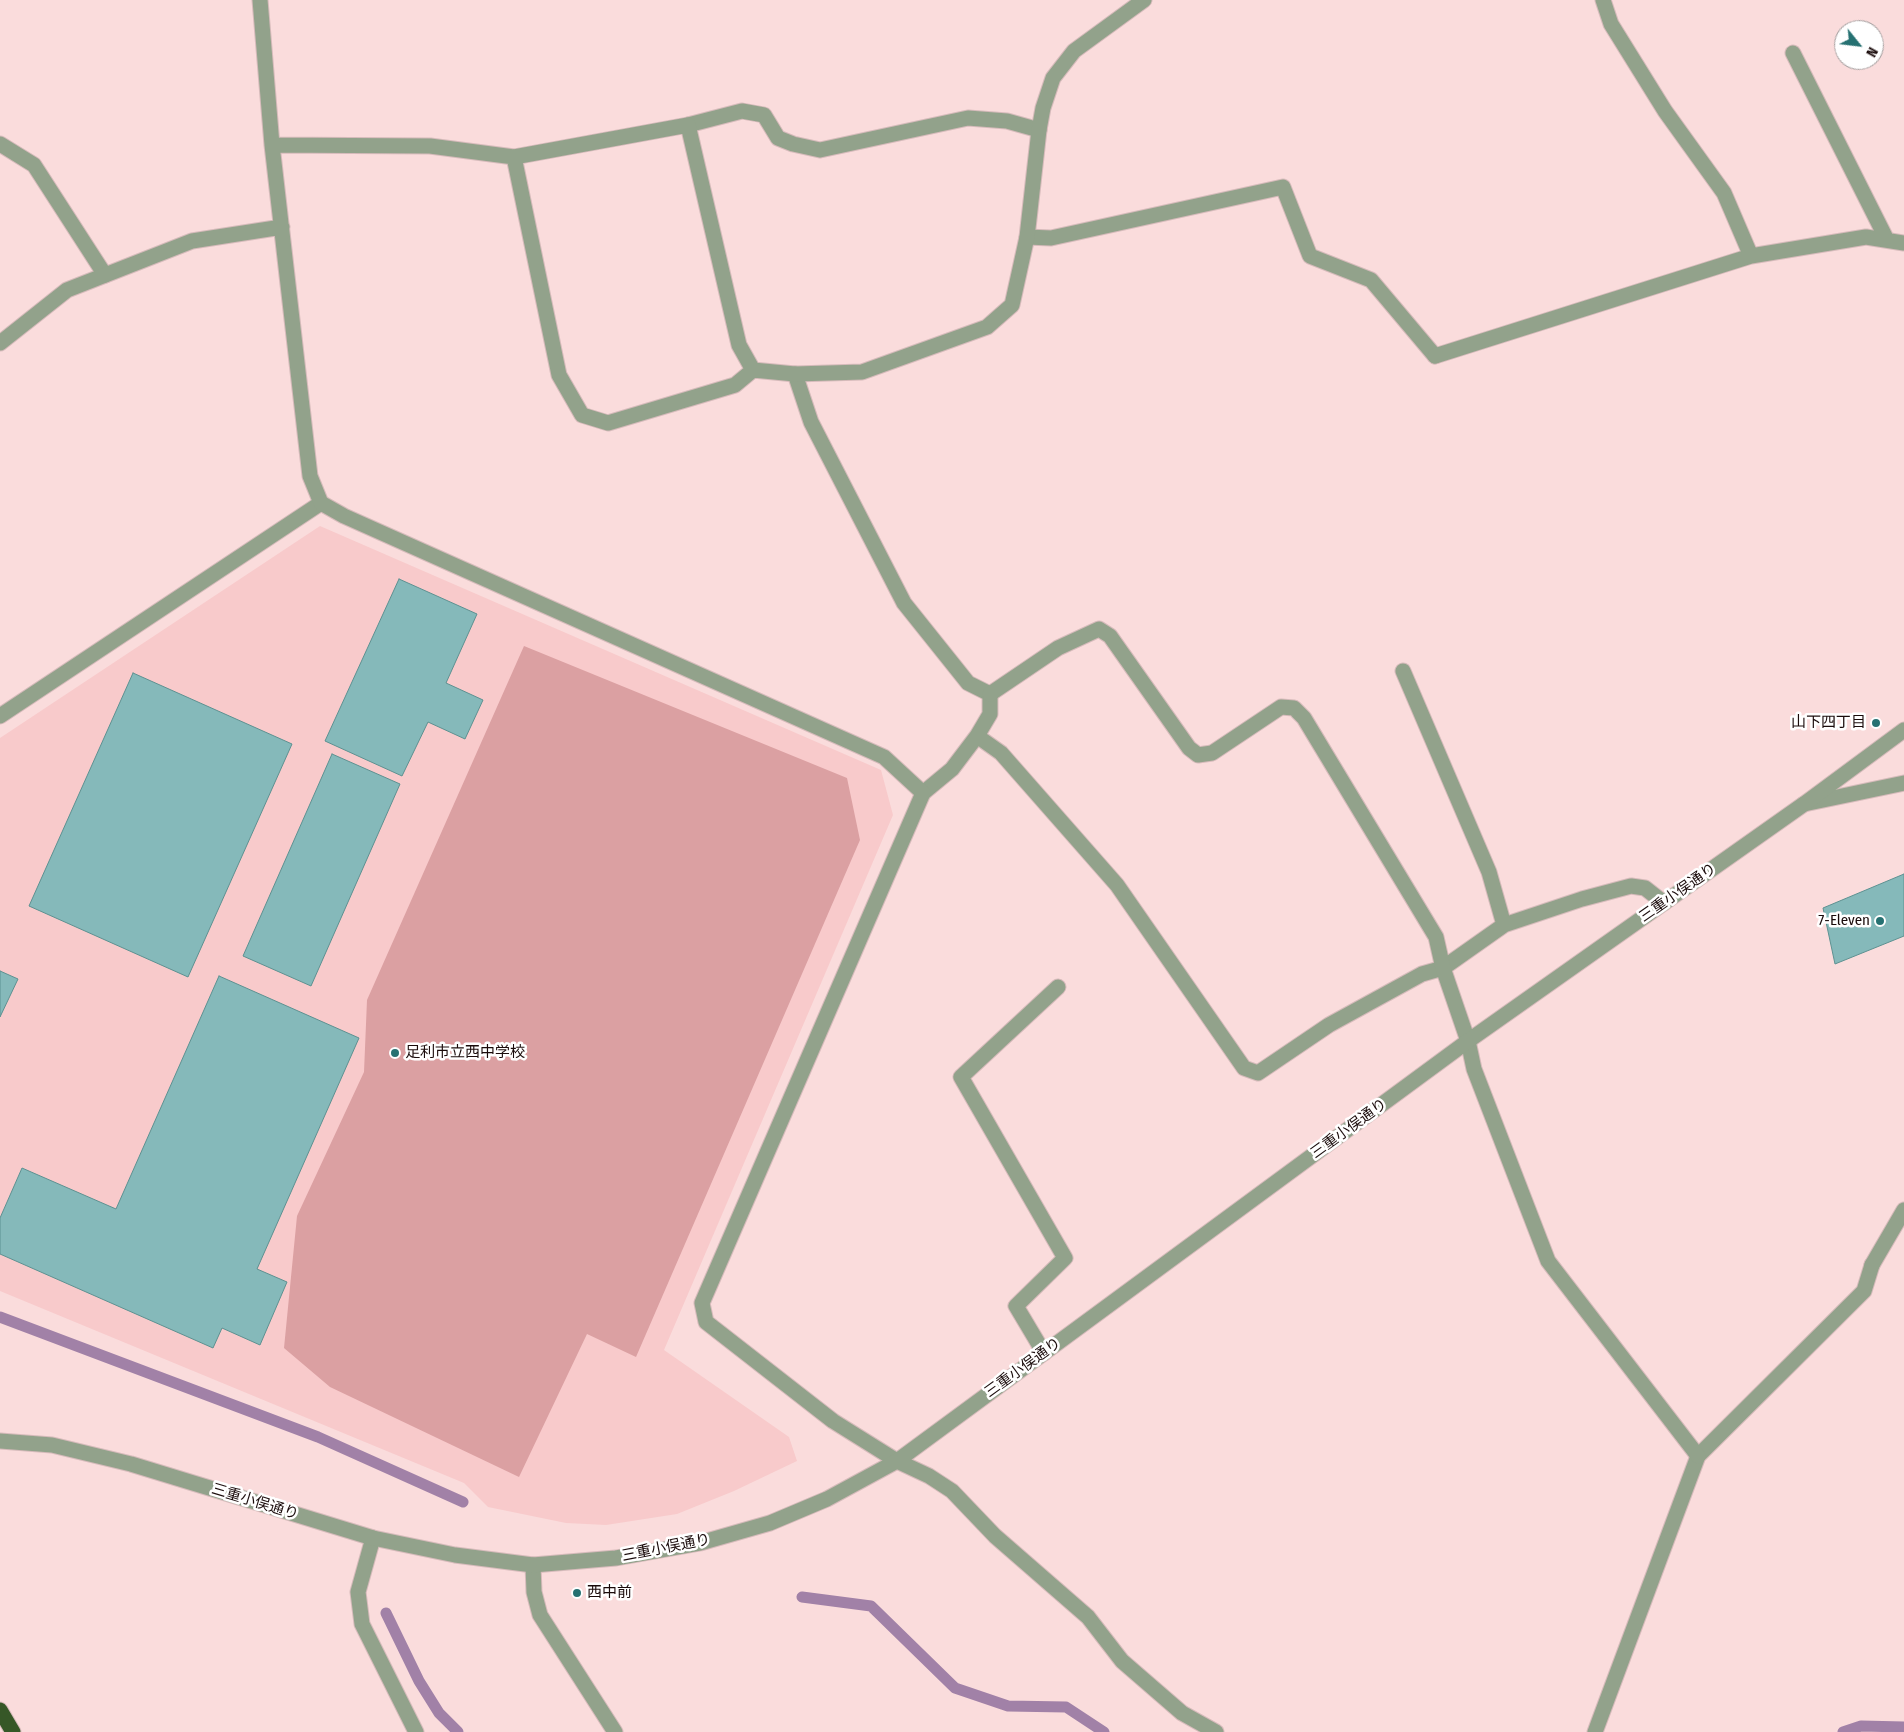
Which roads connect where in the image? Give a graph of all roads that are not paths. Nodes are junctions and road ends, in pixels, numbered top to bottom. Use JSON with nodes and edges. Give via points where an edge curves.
{"nodes":[{"id":1,"x":260,"y":0,"type":"edge"},
{"id":2,"x":1144,"y":0,"type":"edge"},
{"id":3,"x":1604,"y":0,"type":"edge"},
{"id":4,"x":1793,"y":53,"type":"dead end"},
{"id":5,"x":688,"y":125,"type":"junction"},
{"id":6,"x":1038,"y":130,"type":"junction"},
{"id":7,"x":0,"y":144,"type":"edge"},
{"id":8,"x":272,"y":145,"type":"junction"},
{"id":9,"x":514,"y":157,"type":"junction"},
{"id":10,"x":282,"y":227,"type":"junction"},
{"id":11,"x":1026,"y":237,"type":"junction"},
{"id":12,"x":1887,"y":240,"type":"junction"},
{"id":13,"x":1904,"y":243,"type":"edge"},
{"id":14,"x":1751,"y":256,"type":"junction"},
{"id":15,"x":105,"y":275,"type":"junction"},
{"id":16,"x":0,"y":343,"type":"edge"},
{"id":17,"x":753,"y":370,"type":"junction"},
{"id":18,"x":795,"y":374,"type":"junction"},
{"id":19,"x":321,"y":503,"type":"junction"},
{"id":20,"x":1403,"y":671,"type":"dead end"},
{"id":21,"x":990,"y":694,"type":"junction"},
{"id":22,"x":0,"y":716,"type":"edge"},
{"id":23,"x":1904,"y":730,"type":"edge"},
{"id":24,"x":977,"y":736,"type":"junction"},
{"id":25,"x":1904,"y":783,"type":"edge"},
{"id":26,"x":923,"y":793,"type":"junction"},
{"id":27,"x":1804,"y":804,"type":"junction"},
{"id":28,"x":1664,"y":902,"type":"junction"},
{"id":29,"x":1504,"y":925,"type":"junction"},
{"id":30,"x":1443,"y":968,"type":"junction"},
{"id":31,"x":1058,"y":988,"type":"dead end"},
{"id":32,"x":1468,"y":1041,"type":"junction"},
{"id":33,"x":1904,"y":1210,"type":"edge"},
{"id":34,"x":1044,"y":1353,"type":"junction"},
{"id":35,"x":0,"y":1441,"type":"edge"},
{"id":36,"x":1698,"y":1456,"type":"junction"},
{"id":37,"x":897,"y":1461,"type":"junction"},
{"id":38,"x":373,"y":1538,"type":"junction"},
{"id":39,"x":533,"y":1565,"type":"junction"},
{"id":40,"x":0,"y":1710,"type":"edge"},
{"id":41,"x":13,"y":1732,"type":"edge"},
{"id":42,"x":416,"y":1732,"type":"edge"},
{"id":43,"x":614,"y":1732,"type":"edge"},
{"id":44,"x":1216,"y":1732,"type":"edge"},
{"id":45,"x":1595,"y":1732,"type":"edge"}],
"edges":[{"from":1,"to":8,"type":"street"},
{"from":2,"to":6,"type":"street","via":[[1074,50],[1053,78]]},
{"from":3,"to":14,"type":"street","via":[[1611,24],[1665,111],[1724,193]]},
{"from":4,"to":12,"type":"street"},
{"from":5,"to":6,"type":"street","via":[[742,111],[764,115],[778,138],[820,150],[968,118],[1007,121]]},
{"from":5,"to":9,"type":"street"},
{"from":5,"to":17,"type":"street","via":[[739,345]]},
{"from":6,"to":11,"type":"street"},
{"from":7,"to":15,"type":"street","via":[[34,165]]},
{"from":8,"to":9,"type":"street","via":[[430,146]]},
{"from":8,"to":10,"type":"street"},
{"from":9,"to":17,"type":"street","via":[[559,375],[582,415],[608,423],[735,385]]},
{"from":10,"to":15,"type":"street","via":[[192,241]]},
{"from":10,"to":19,"type":"street","via":[[310,476]]},
{"from":11,"to":14,"type":"street","via":[[1051,238],[1283,187],[1310,256],[1370,280],[1435,356]]},
{"from":11,"to":18,"type":"street","via":[[1012,305],[987,327],[862,372]]},
{"from":12,"to":13,"type":"street"},
{"from":12,"to":14,"type":"street","via":[[1866,237]]},
{"from":15,"to":16,"type":"street","via":[[67,290]]},
{"from":17,"to":18,"type":"street"},
{"from":18,"to":21,"type":"street","via":[[811,422],[904,603],[968,683]]},
{"from":19,"to":22,"type":"street"},
{"from":19,"to":26,"type":"street","via":[[884,757]]},
{"from":20,"to":29,"type":"street","via":[[1489,872]]},
{"from":21,"to":24,"type":"street","via":[[990,714]]},
{"from":21,"to":30,"type":"street","via":[[1058,648],[1099,629],[1110,636],[1189,748],[1198,755],[1212,753],[1282,707],[1294,708],[1304,718],[1436,937]]},
{"from":23,"to":27,"type":"street","name":"三重小俣通り"},
{"from":24,"to":26,"type":"street","via":[[952,769]]},
{"from":24,"to":30,"type":"street","via":[[1002,753],[1116,884],[1244,1068],[1258,1073],[1329,1026],[1422,974]]},
{"from":25,"to":27,"type":"street"},
{"from":26,"to":37,"type":"street","via":[[702,1303],[706,1322],[833,1421]]},
{"from":27,"to":28,"type":"street","name":"三重小俣通り"},
{"from":28,"to":29,"type":"street","via":[[1645,888],[1631,886]]},
{"from":28,"to":32,"type":"street","name":"三重小俣通り"},
{"from":29,"to":30,"type":"street"},
{"from":30,"to":32,"type":"street"},
{"from":31,"to":34,"type":"street","via":[[961,1077],[1065,1258],[1016,1306]]},
{"from":32,"to":34,"type":"street","name":"三重小俣通り"},
{"from":32,"to":36,"type":"street","via":[[1474,1069],[1548,1261]]},
{"from":33,"to":36,"type":"street","via":[[1872,1265],[1864,1291]]},
{"from":34,"to":37,"type":"street","name":"三重小俣通り"},
{"from":35,"to":38,"type":"street","name":"三重小俣通り","via":[[52,1445],[131,1464]]},
{"from":36,"to":45,"type":"street"},
{"from":37,"to":39,"type":"street","name":"三重小俣通り","via":[[826,1499],[786,1516],[700,1543],[616,1558]]},
{"from":37,"to":44,"type":"street","via":[[952,1491],[995,1536],[1088,1618],[1122,1661],[1182,1713]]},
{"from":38,"to":39,"type":"street","name":"三重小俣通り","via":[[455,1556]]},
{"from":38,"to":42,"type":"street","via":[[358,1592],[362,1624]]},
{"from":39,"to":43,"type":"street","via":[[534,1592],[540,1615]]},
{"from":40,"to":41,"type":"highway"}]}
